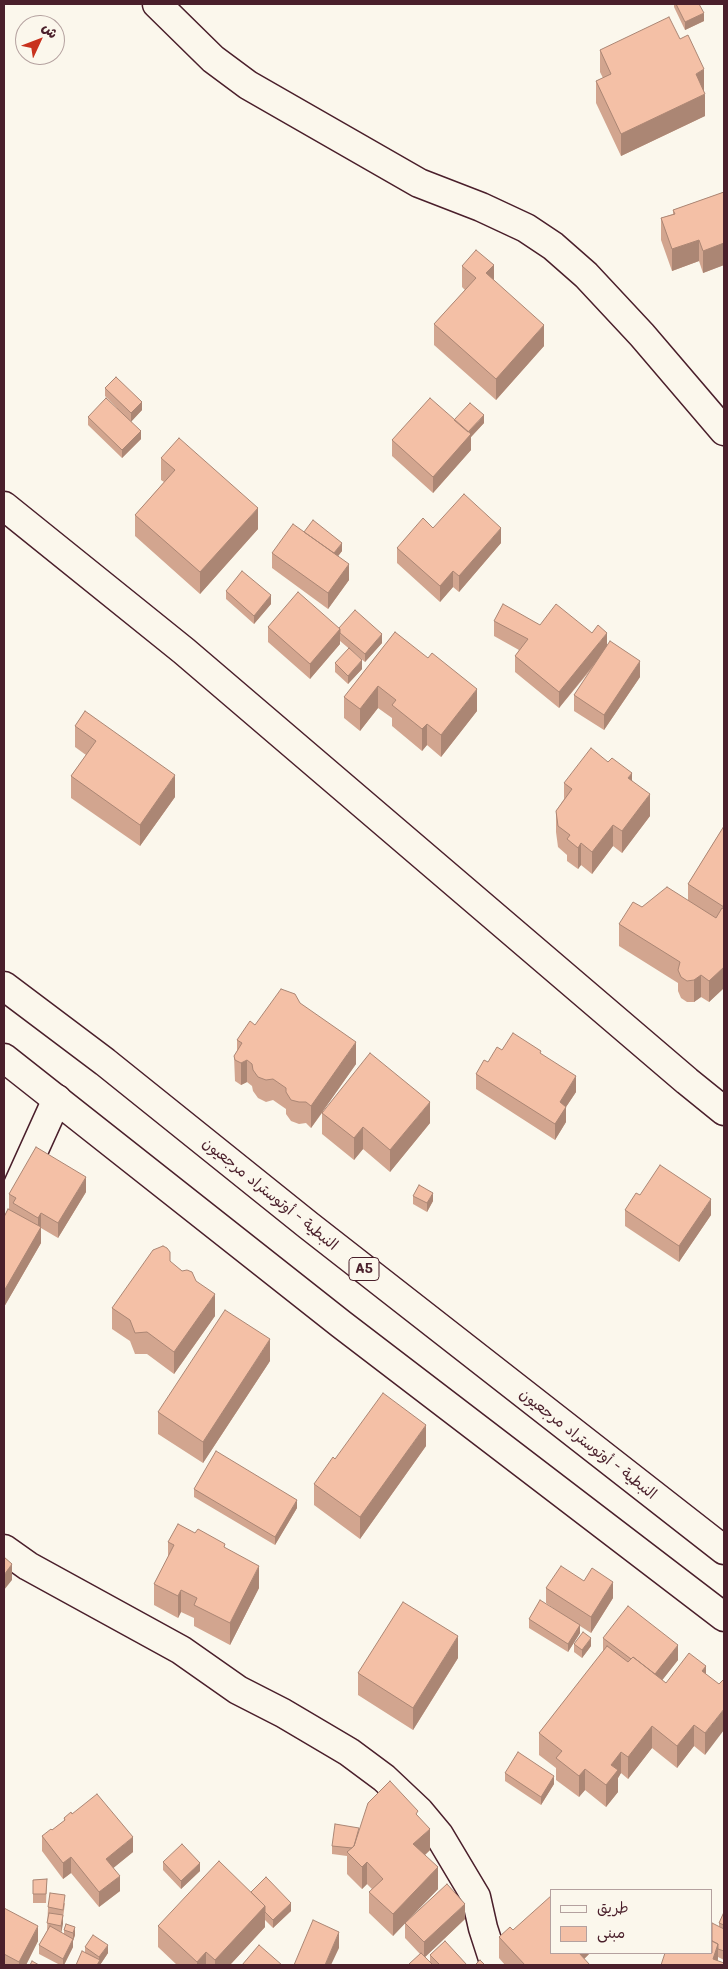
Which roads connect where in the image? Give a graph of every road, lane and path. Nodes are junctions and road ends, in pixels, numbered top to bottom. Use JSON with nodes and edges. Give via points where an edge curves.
{"nodes":[{"id":1,"x":158,"y":4,"type":"edge"},
{"id":2,"x":724,"y":431,"type":"edge"},
{"id":3,"x":4,"y":506,"type":"edge"},
{"id":4,"x":4,"y":986,"type":"edge"},
{"id":5,"x":4,"y":1058,"type":"edge"},
{"id":6,"x":57,"y":1099,"type":"junction"},
{"id":7,"x":724,"y":1111,"type":"edge"},
{"id":8,"x":4,"y":1216,"type":"edge"},
{"id":9,"x":4,"y":1549,"type":"edge"},
{"id":10,"x":724,"y":1550,"type":"edge"},
{"id":11,"x":724,"y":1617,"type":"edge"},
{"id":12,"x":495,"y":1965,"type":"edge"}],
"edges":[{"from":1,"to":2,"type":"main road","via":[[213,59],[248,85],[419,182],[526,228],[553,246],[586,275],[642,335]]},
{"from":3,"to":7,"type":"main road","via":[[184,651]]},
{"from":4,"to":10,"type":"main road","name":"النبطية - أوتوستراد مرجعيون","number":"A5"},
{"from":5,"to":6,"type":"main road"},
{"from":6,"to":8,"type":"main road"},
{"from":6,"to":11,"type":"main road","via":[[341,1324]]},
{"from":9,"to":12,"type":"main road","via":[[28,1566],[181,1650],[238,1690],[349,1752],[384,1778],[420,1811],[439,1835],[472,1890]]}]}
